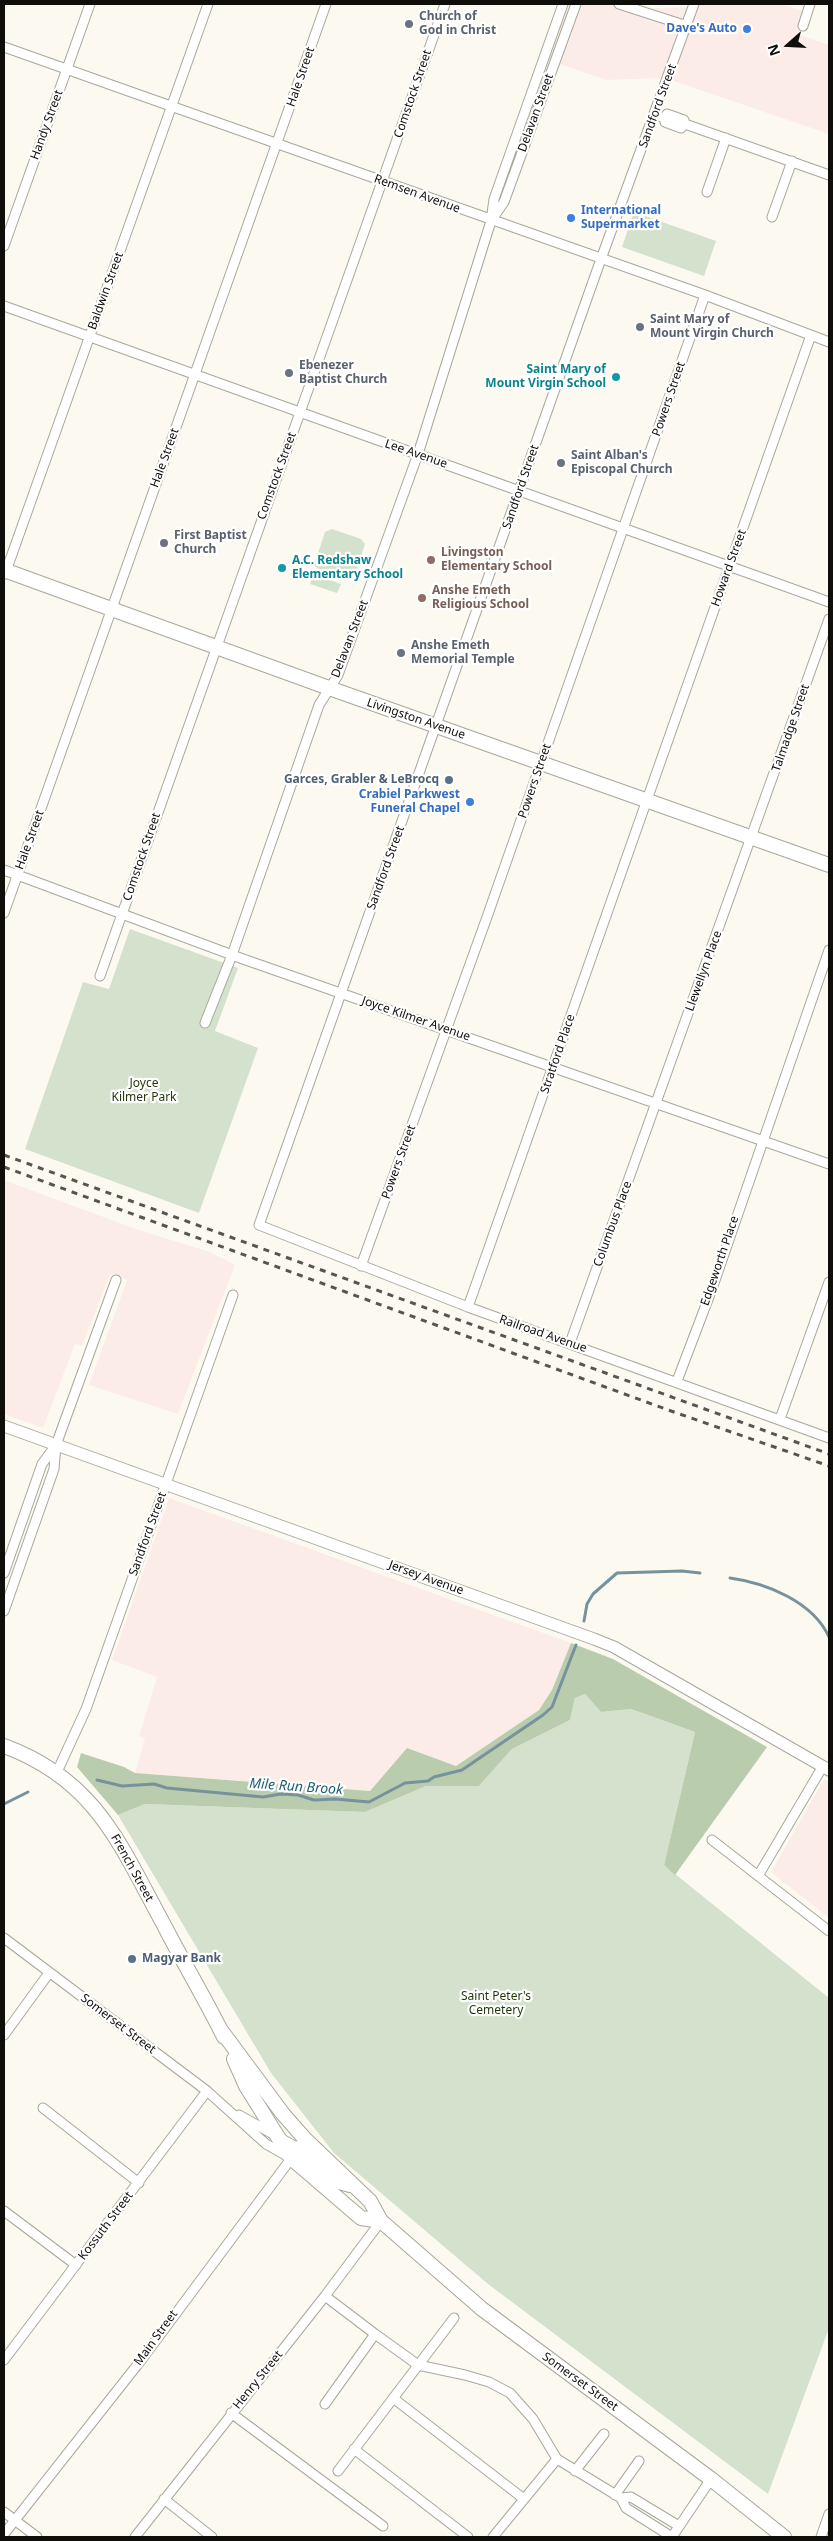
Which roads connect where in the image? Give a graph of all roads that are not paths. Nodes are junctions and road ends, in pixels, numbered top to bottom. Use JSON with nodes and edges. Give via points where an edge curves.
{"nodes":[{"id":1,"x":90,"y":4,"type":"edge"},
{"id":2,"x":208,"y":4,"type":"edge"},
{"id":3,"x":326,"y":4,"type":"edge"},
{"id":4,"x":445,"y":4,"type":"edge"},
{"id":5,"x":563,"y":4,"type":"edge"},
{"id":6,"x":576,"y":4,"type":"edge"},
{"id":7,"x":619,"y":4,"type":"edge"},
{"id":8,"x":694,"y":4,"type":"edge"},
{"id":9,"x":810,"y":4,"type":"edge"},
{"id":10,"x":686,"y":26,"type":"junction"},
{"id":11,"x":802,"y":26,"type":"dead end"},
{"id":12,"x":4,"y":47,"type":"edge"},
{"id":13,"x":67,"y":68,"type":"junction"},
{"id":14,"x":172,"y":106,"type":"junction"},
{"id":15,"x":655,"y":115,"type":"junction"},
{"id":16,"x":726,"y":138,"type":"junction"},
{"id":17,"x":278,"y":144,"type":"junction"},
{"id":18,"x":792,"y":161,"type":"junction"},
{"id":19,"x":829,"y":175,"type":"edge"},
{"id":20,"x":382,"y":182,"type":"junction"},
{"id":21,"x":708,"y":192,"type":"dead end"},
{"id":22,"x":772,"y":218,"type":"dead end"},
{"id":23,"x":491,"y":220,"type":"junction"},
{"id":24,"x":4,"y":246,"type":"edge"},
{"id":25,"x":601,"y":259,"type":"junction"},
{"id":26,"x":705,"y":295,"type":"junction"},
{"id":27,"x":4,"y":306,"type":"edge"},
{"id":28,"x":811,"y":335,"type":"junction"},
{"id":29,"x":90,"y":337,"type":"junction"},
{"id":30,"x":829,"y":342,"type":"edge"},
{"id":31,"x":195,"y":374,"type":"junction"},
{"id":32,"x":300,"y":413,"type":"junction"},
{"id":33,"x":418,"y":454,"type":"junction"},
{"id":34,"x":520,"y":490,"type":"junction"},
{"id":35,"x":623,"y":528,"type":"junction"},
{"id":36,"x":730,"y":564,"type":"junction"},
{"id":37,"x":4,"y":573,"type":"edge"},
{"id":38,"x":829,"y":602,"type":"edge"},
{"id":39,"x":111,"y":610,"type":"junction"},
{"id":40,"x":829,"y":619,"type":"edge"},
{"id":41,"x":216,"y":647,"type":"junction"},
{"id":42,"x":329,"y":688,"type":"junction"},
{"id":43,"x":436,"y":726,"type":"junction"},
{"id":44,"x":541,"y":763,"type":"junction"},
{"id":45,"x":646,"y":800,"type":"junction"},
{"id":46,"x":752,"y":837,"type":"junction"},
{"id":47,"x":829,"y":864,"type":"edge"},
{"id":48,"x":4,"y":870,"type":"edge"},
{"id":49,"x":17,"y":875,"type":"junction"},
{"id":50,"x":4,"y":913,"type":"edge"},
{"id":51,"x":123,"y":913,"type":"junction"},
{"id":52,"x":829,"y":950,"type":"edge"},
{"id":53,"x":232,"y":955,"type":"junction"},
{"id":54,"x":100,"y":976,"type":"dead end"},
{"id":55,"x":341,"y":994,"type":"junction"},
{"id":56,"x":204,"y":1023,"type":"dead end"},
{"id":57,"x":446,"y":1029,"type":"junction"},
{"id":58,"x":553,"y":1067,"type":"junction"},
{"id":59,"x":656,"y":1104,"type":"junction"},
{"id":60,"x":762,"y":1141,"type":"junction"},
{"id":61,"x":829,"y":1164,"type":"edge"},
{"id":62,"x":259,"y":1225,"type":"joint"},
{"id":63,"x":361,"y":1266,"type":"junction"},
{"id":64,"x":116,"y":1280,"type":"dead end"},
{"id":65,"x":829,"y":1282,"type":"edge"},
{"id":66,"x":233,"y":1295,"type":"dead end"},
{"id":67,"x":468,"y":1307,"type":"junction"},
{"id":68,"x":570,"y":1343,"type":"junction"},
{"id":69,"x":676,"y":1381,"type":"junction"},
{"id":70,"x":780,"y":1419,"type":"junction"},
{"id":71,"x":4,"y":1426,"type":"edge"},
{"id":72,"x":829,"y":1438,"type":"edge"},
{"id":73,"x":56,"y":1445,"type":"junction"},
{"id":74,"x":166,"y":1484,"type":"junction"},
{"id":75,"x":4,"y":1571,"type":"edge"},
{"id":76,"x":17,"y":1573,"type":"junction"},
{"id":77,"x":4,"y":1610,"type":"edge"},
{"id":78,"x":4,"y":1746,"type":"edge"},
{"id":79,"x":826,"y":1768,"type":"edge"},
{"id":80,"x":57,"y":1772,"type":"junction"},
{"id":81,"x":712,"y":1840,"type":"dead end"},
{"id":82,"x":758,"y":1876,"type":"junction"},
{"id":83,"x":829,"y":1931,"type":"edge"},
{"id":84,"x":4,"y":1938,"type":"edge"},
{"id":85,"x":48,"y":1973,"type":"junction"},
{"id":86,"x":220,"y":2029,"type":"junction"},
{"id":87,"x":4,"y":2035,"type":"edge"},
{"id":88,"x":207,"y":2091,"type":"junction"},
{"id":89,"x":43,"y":2108,"type":"dead end"},
{"id":90,"x":231,"y":2111,"type":"junction"},
{"id":91,"x":277,"y":2134,"type":"junction"},
{"id":92,"x":298,"y":2148,"type":"junction"},
{"id":93,"x":139,"y":2183,"type":"junction"},
{"id":94,"x":4,"y":2211,"type":"edge"},
{"id":95,"x":381,"y":2221,"type":"junction"},
{"id":96,"x":76,"y":2265,"type":"junction"},
{"id":97,"x":325,"y":2296,"type":"junction"},
{"id":98,"x":454,"y":2318,"type":"dead end"},
{"id":99,"x":375,"y":2334,"type":"junction"},
{"id":100,"x":6,"y":2353,"type":"edge"},
{"id":101,"x":418,"y":2366,"type":"junction"},
{"id":102,"x":393,"y":2398,"type":"junction"},
{"id":103,"x":325,"y":2404,"type":"dead end"},
{"id":104,"x":231,"y":2413,"type":"junction"},
{"id":105,"x":604,"y":2434,"type":"dead end"},
{"id":106,"x":354,"y":2449,"type":"junction"},
{"id":107,"x":557,"y":2459,"type":"junction"},
{"id":108,"x":639,"y":2461,"type":"dead end"},
{"id":109,"x":338,"y":2471,"type":"dead end"},
{"id":110,"x":575,"y":2471,"type":"junction"},
{"id":111,"x":711,"y":2479,"type":"junction"},
{"id":112,"x":618,"y":2496,"type":"junction"},
{"id":113,"x":164,"y":2499,"type":"junction"},
{"id":114,"x":524,"y":2499,"type":"junction"},
{"id":115,"x":4,"y":2512,"type":"edge"},
{"id":116,"x":658,"y":2514,"type":"junction"},
{"id":117,"x":829,"y":2514,"type":"edge"},
{"id":118,"x":14,"y":2520,"type":"junction"},
{"id":119,"x":650,"y":2524,"type":"junction"},
{"id":120,"x":383,"y":2526,"type":"dead end"},
{"id":121,"x":679,"y":2526,"type":"junction"},
{"id":122,"x":4,"y":2534,"type":"edge"},
{"id":123,"x":37,"y":2537,"type":"edge"},
{"id":124,"x":135,"y":2537,"type":"edge"},
{"id":125,"x":212,"y":2537,"type":"edge"},
{"id":126,"x":468,"y":2537,"type":"edge"},
{"id":127,"x":493,"y":2537,"type":"edge"},
{"id":128,"x":672,"y":2537,"type":"edge"},
{"id":129,"x":784,"y":2537,"type":"edge"},
{"id":130,"x":821,"y":2537,"type":"edge"}],
"edges":[{"from":1,"to":13,"type":"street","name":"Handy Street"},
{"from":2,"to":14,"type":"street","name":"Baldwin Street"},
{"from":3,"to":17,"type":"street","name":"Hale Street"},
{"from":4,"to":20,"type":"street","name":"Comstock Street"},
{"from":5,"to":23,"type":"street","name":"Delavan Street","via":[[494,199]]},
{"from":6,"to":23,"type":"street","name":"Delavan Street","via":[[504,202]]},
{"from":7,"to":10,"type":"street"},
{"from":8,"to":10,"type":"street","name":"Sandford Street"},
{"from":9,"to":11,"type":"street"},
{"from":10,"to":15,"type":"street","name":"Sandford Street"},
{"from":12,"to":13,"type":"street","name":"Remsen Avenue"},
{"from":13,"to":14,"type":"street","name":"Remsen Avenue"},
{"from":13,"to":24,"type":"street","name":"Handy Street"},
{"from":14,"to":17,"type":"street","name":"Remsen Avenue"},
{"from":14,"to":29,"type":"street","name":"Baldwin Street"},
{"from":15,"to":16,"type":"street","via":[[681,128],[684,124]]},
{"from":15,"to":25,"type":"street","name":"Sandford Street"},
{"from":16,"to":18,"type":"street"},
{"from":16,"to":21,"type":"street"},
{"from":17,"to":20,"type":"street","name":"Remsen Avenue"},
{"from":17,"to":31,"type":"street","name":"Hale Street"},
{"from":18,"to":19,"type":"street"},
{"from":18,"to":22,"type":"street"},
{"from":20,"to":23,"type":"street","name":"Remsen Avenue"},
{"from":20,"to":32,"type":"street","name":"Comstock Street"},
{"from":23,"to":25,"type":"street","name":"Remsen Avenue"},
{"from":23,"to":33,"type":"street","name":"Delavan Street"},
{"from":25,"to":26,"type":"street","name":"Remsen Avenue"},
{"from":25,"to":34,"type":"street","name":"Sandford Street"},
{"from":26,"to":28,"type":"street","name":"Remsen Avenue"},
{"from":26,"to":35,"type":"street","name":"Powers Street"},
{"from":27,"to":29,"type":"street","name":"Lee Avenue"},
{"from":28,"to":30,"type":"street","name":"Remsen Avenue"},
{"from":28,"to":36,"type":"street","name":"Howard Street"},
{"from":29,"to":31,"type":"street","name":"Lee Avenue"},
{"from":29,"to":37,"type":"street","name":"Baldwin Street"},
{"from":31,"to":32,"type":"street","name":"Lee Avenue"},
{"from":31,"to":39,"type":"street","name":"Hale Street"},
{"from":32,"to":33,"type":"street","name":"Lee Avenue"},
{"from":32,"to":41,"type":"street","name":"Comstock Street"},
{"from":33,"to":34,"type":"street","name":"Lee Avenue"},
{"from":33,"to":42,"type":"street","name":"Delavan Street","via":[[338,675]]},
{"from":34,"to":35,"type":"street","name":"Lee Avenue"},
{"from":34,"to":43,"type":"street","name":"Sandford Street"},
{"from":35,"to":36,"type":"street","name":"Lee Avenue"},
{"from":35,"to":44,"type":"street","name":"Powers Street"},
{"from":36,"to":38,"type":"street","name":"Lee Avenue"},
{"from":36,"to":45,"type":"street","name":"Howard Street"},
{"from":37,"to":39,"type":"main road","name":"Livingston Avenue"},
{"from":39,"to":41,"type":"main road","name":"Livingston Avenue"},
{"from":39,"to":49,"type":"street","name":"Hale Street"},
{"from":40,"to":46,"type":"street","name":"Talmadge Street"},
{"from":41,"to":42,"type":"main road","name":"Livingston Avenue"},
{"from":41,"to":51,"type":"street","name":"Comstock Street"},
{"from":42,"to":43,"type":"main road","name":"Livingston Avenue"},
{"from":42,"to":53,"type":"street","name":"Delavan Street","via":[[319,705]]},
{"from":43,"to":44,"type":"main road","name":"Livingston Avenue"},
{"from":43,"to":55,"type":"street","name":"Sandford Street"},
{"from":44,"to":45,"type":"main road","name":"Livingston Avenue"},
{"from":44,"to":57,"type":"street","name":"Powers Street"},
{"from":45,"to":46,"type":"main road","name":"Livingston Avenue"},
{"from":45,"to":58,"type":"street","name":"Stratford Place"},
{"from":46,"to":47,"type":"main road","name":"Livingston Avenue"},
{"from":46,"to":59,"type":"street","name":"Llewellyn Place"},
{"from":48,"to":49,"type":"street","name":"Joyce Kilmer Avenue"},
{"from":49,"to":50,"type":"street","name":"Hale Street"},
{"from":49,"to":51,"type":"street","name":"Joyce Kilmer Avenue"},
{"from":51,"to":53,"type":"street","name":"Joyce Kilmer Avenue"},
{"from":51,"to":54,"type":"street","name":"Comstock Street"},
{"from":52,"to":60,"type":"street","name":"Edgeworth Place"},
{"from":53,"to":55,"type":"street","name":"Joyce Kilmer Avenue"},
{"from":53,"to":56,"type":"street","name":"Delavan Street"},
{"from":55,"to":57,"type":"street","name":"Joyce Kilmer Avenue"},
{"from":55,"to":62,"type":"street","name":"Sandford Street"},
{"from":57,"to":58,"type":"street","name":"Joyce Kilmer Avenue"},
{"from":57,"to":63,"type":"street","name":"Powers Street"},
{"from":58,"to":59,"type":"street","name":"Joyce Kilmer Avenue"},
{"from":58,"to":67,"type":"street","name":"Stratford Place"},
{"from":59,"to":60,"type":"street","name":"Joyce Kilmer Avenue"},
{"from":59,"to":68,"type":"street","name":"Columbus Place"},
{"from":60,"to":61,"type":"street","name":"Joyce Kilmer Avenue"},
{"from":60,"to":69,"type":"street","name":"Edgeworth Place","via":[[712,1289]]},
{"from":62,"to":63,"type":"street","name":"Railroad Avenue"},
{"from":63,"to":67,"type":"street","name":"Railroad Avenue"},
{"from":64,"to":73,"type":"street"},
{"from":65,"to":70,"type":"street"},
{"from":66,"to":74,"type":"street","name":"Sandford Street"},
{"from":67,"to":68,"type":"street","name":"Railroad Avenue"},
{"from":68,"to":69,"type":"street","name":"Railroad Avenue"},
{"from":69,"to":70,"type":"street","name":"Railroad Avenue"},
{"from":70,"to":72,"type":"street","name":"Railroad Avenue"},
{"from":71,"to":73,"type":"street","name":"Jersey Avenue"},
{"from":73,"to":74,"type":"street","name":"Jersey Avenue"},
{"from":73,"to":75,"type":"street","via":[[42,1464]]},
{"from":73,"to":76,"type":"street","via":[[54,1469]]},
{"from":74,"to":79,"type":"street","name":"Jersey Avenue","via":[[614,1647]]},
{"from":74,"to":80,"type":"street","name":"Sandford Street","via":[[86,1709]]},
{"from":75,"to":76,"type":"street"},
{"from":76,"to":77,"type":"street"},
{"from":78,"to":80,"type":"main road","name":"French Street"},
{"from":79,"to":82,"type":"street"},
{"from":80,"to":86,"type":"main road","name":"French Street","via":[[93,1806],[116,1839]]},
{"from":81,"to":82,"type":"street"},
{"from":82,"to":83,"type":"street"},
{"from":84,"to":85,"type":"street","name":"Somerset Street"},
{"from":85,"to":87,"type":"street"},
{"from":85,"to":88,"type":"street","name":"Somerset Street"},
{"from":86,"to":91,"type":"main road","name":"French Street","via":[[246,2086]]},
{"from":86,"to":92,"type":"main road","name":"French Street","via":[[267,2095]]},
{"from":88,"to":90,"type":"street","name":"Somerset Street"},
{"from":88,"to":93,"type":"street","name":"Kossuth Street"},
{"from":89,"to":93,"type":"street"},
{"from":90,"to":91,"type":"street","name":"Somerset Street"},
{"from":90,"to":92,"type":"street","name":"Somerset Street","via":[[266,2144]]},
{"from":91,"to":92,"type":"main road","name":"French Street"},
{"from":92,"to":95,"type":"main road","name":"Somerset Street","via":[[353,2186],[370,2201]]},
{"from":92,"to":95,"type":"main road","name":"Somerset Street","via":[[361,2218]]},
{"from":92,"to":118,"type":"street","name":"Main Street","via":[[142,2358]]},
{"from":93,"to":96,"type":"street","name":"Kossuth Street"},
{"from":94,"to":96,"type":"street"},
{"from":95,"to":97,"type":"street","name":"Henry Street"},
{"from":95,"to":111,"type":"main road","name":"Somerset Street","via":[[482,2309]]},
{"from":96,"to":100,"type":"street","name":"Kossuth Street"},
{"from":97,"to":99,"type":"street"},
{"from":97,"to":104,"type":"street","name":"Henry Street"},
{"from":98,"to":101,"type":"street"},
{"from":99,"to":101,"type":"street"},
{"from":99,"to":103,"type":"street"},
{"from":101,"to":102,"type":"street"},
{"from":101,"to":107,"type":"street","via":[[473,2377],[510,2393],[533,2419]]},
{"from":102,"to":106,"type":"street"},
{"from":102,"to":114,"type":"street"},
{"from":104,"to":113,"type":"street","name":"Henry Street"},
{"from":104,"to":120,"type":"street"},
{"from":105,"to":110,"type":"street"},
{"from":106,"to":109,"type":"street"},
{"from":106,"to":126,"type":"street"},
{"from":107,"to":110,"type":"street"},
{"from":107,"to":114,"type":"street"},
{"from":108,"to":112,"type":"street"},
{"from":110,"to":112,"type":"street"},
{"from":111,"to":121,"type":"street"},
{"from":111,"to":129,"type":"main road","name":"Somerset Street"},
{"from":112,"to":116,"type":"street","via":[[630,2497]]},
{"from":112,"to":119,"type":"street","via":[[626,2508]]},
{"from":113,"to":124,"type":"street","name":"Henry Street"},
{"from":113,"to":125,"type":"street"},
{"from":114,"to":127,"type":"street"},
{"from":115,"to":118,"type":"street"},
{"from":116,"to":119,"type":"street"},
{"from":116,"to":121,"type":"street"},
{"from":117,"to":130,"type":"street"},
{"from":118,"to":122,"type":"street","name":"Main Street"},
{"from":118,"to":123,"type":"street"},
{"from":119,"to":128,"type":"street"},
{"from":121,"to":128,"type":"street"}]}
